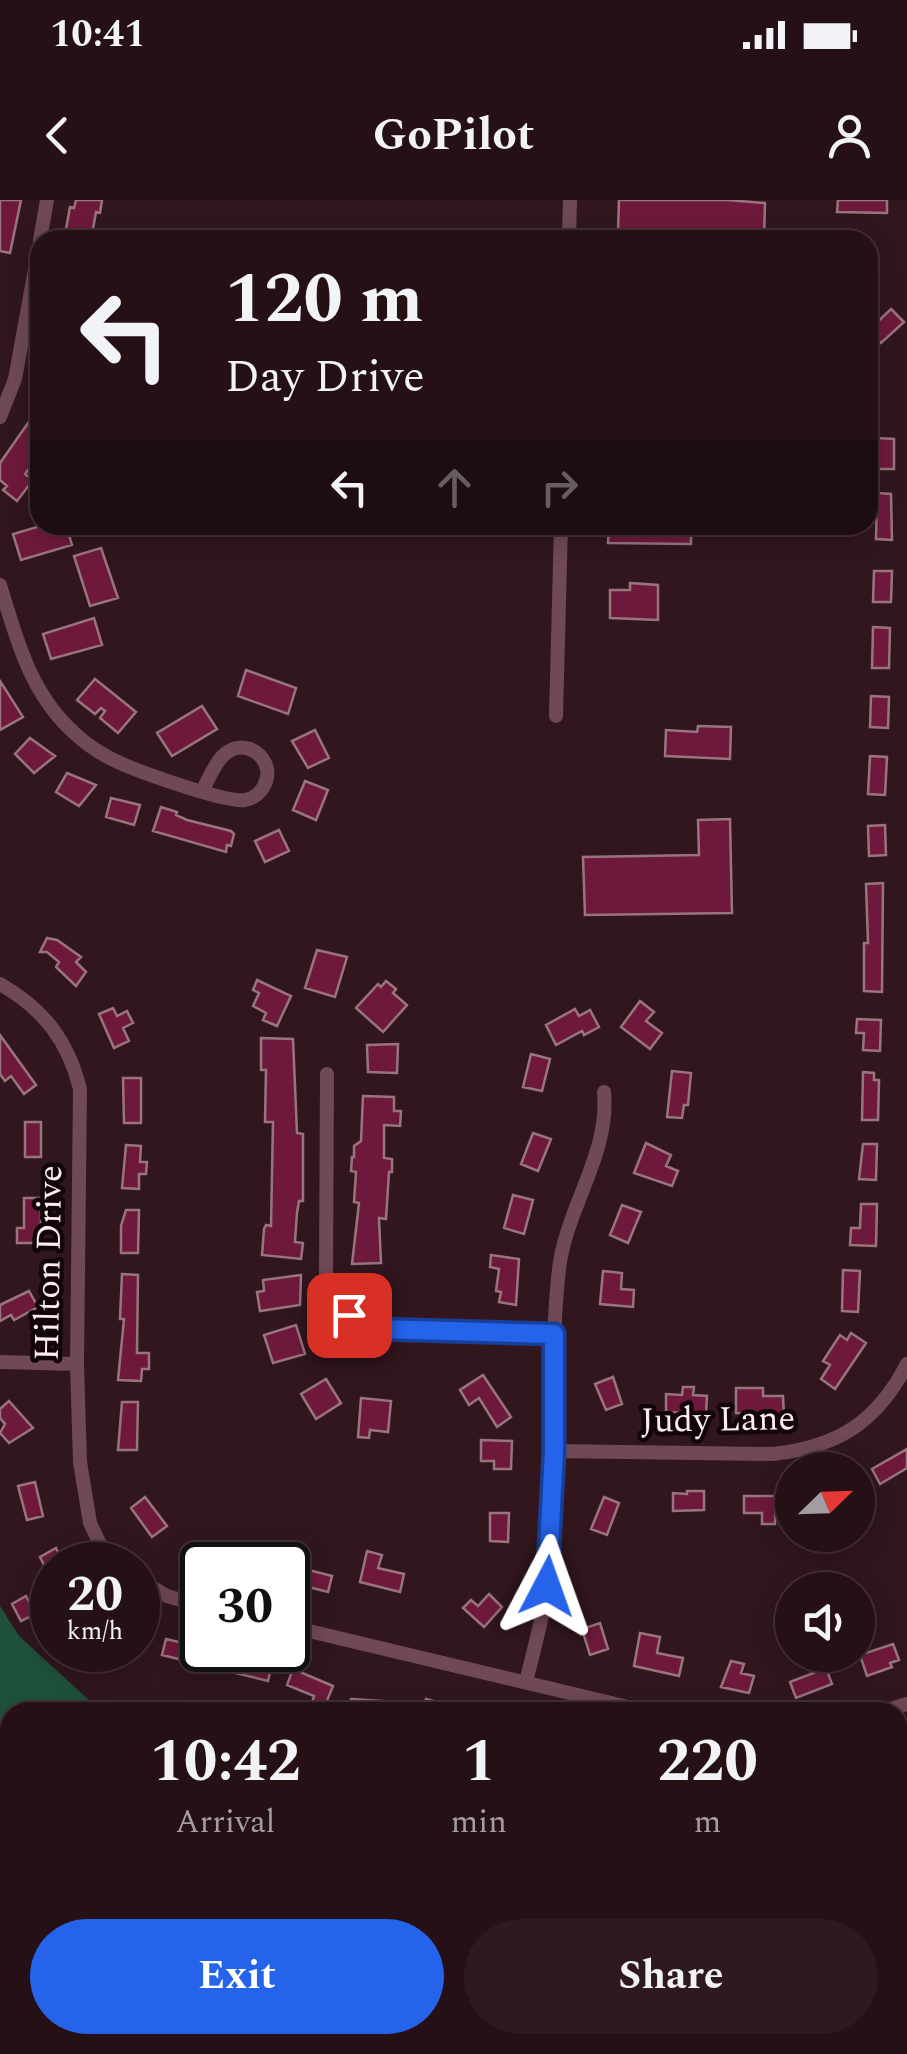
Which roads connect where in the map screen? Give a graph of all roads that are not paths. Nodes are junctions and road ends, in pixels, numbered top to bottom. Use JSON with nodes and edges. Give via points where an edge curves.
{"nodes":[{"id":1,"x":48,"y":200,"type":"edge"},
{"id":2,"x":570,"y":200,"type":"edge"},
{"id":3,"x":42,"y":230,"type":"edge"},
{"id":4,"x":568,"y":230,"type":"edge"},
{"id":5,"x":30,"y":298,"type":"edge"},
{"id":6,"x":0,"y":417,"type":"edge"},
{"id":7,"x":561,"y":535,"type":"edge"},
{"id":8,"x":0,"y":585,"type":"edge"},
{"id":9,"x":556,"y":716,"type":"dead end"},
{"id":10,"x":203,"y":790,"type":"junction"},
{"id":11,"x":0,"y":984,"type":"edge"},
{"id":12,"x":327,"y":1074,"type":"dead end"},
{"id":13,"x":604,"y":1092,"type":"dead end"},
{"id":14,"x":554,"y":1334,"type":"junction"},
{"id":15,"x":0,"y":1362,"type":"edge"},
{"id":16,"x":77,"y":1364,"type":"junction"},
{"id":17,"x":907,"y":1364,"type":"edge"},
{"id":18,"x":554,"y":1451,"type":"junction"},
{"id":19,"x":99,"y":1542,"type":"edge"},
{"id":20,"x":310,"y":1631,"type":"edge"},
{"id":21,"x":526,"y":1682,"type":"junction"},
{"id":22,"x":608,"y":1702,"type":"edge"}],
"edges":[{"from":1,"to":3,"type":"street"},
{"from":2,"to":4,"type":"street"},
{"from":5,"to":6,"type":"street","via":[[16,379]]},
{"from":7,"to":9,"type":"street"},
{"from":8,"to":10,"type":"street","via":[[31,676],[71,730],[121,764]]},
{"from":10,"to":10,"type":"street","via":[[247,800],[261,791],[266,766],[248,749],[232,750]]},
{"from":11,"to":16,"type":"street","name":"Hilton Drive","via":[[39,1010],[56,1031],[80,1090]]},
{"from":12,"to":14,"type":"street","via":[[326,1278],[349,1315],[377,1329]]},
{"from":13,"to":14,"type":"street","via":[[603,1133],[564,1241]]},
{"from":14,"to":18,"type":"street"},
{"from":15,"to":16,"type":"street"},
{"from":16,"to":19,"type":"street","name":"Hilton Drive","via":[[83,1496]]},
{"from":17,"to":18,"type":"street","name":"Judy Lane","via":[[871,1417],[801,1451]]},
{"from":18,"to":21,"type":"street","via":[[547,1586]]},
{"from":20,"to":21,"type":"street"},
{"from":21,"to":22,"type":"street"}]}
